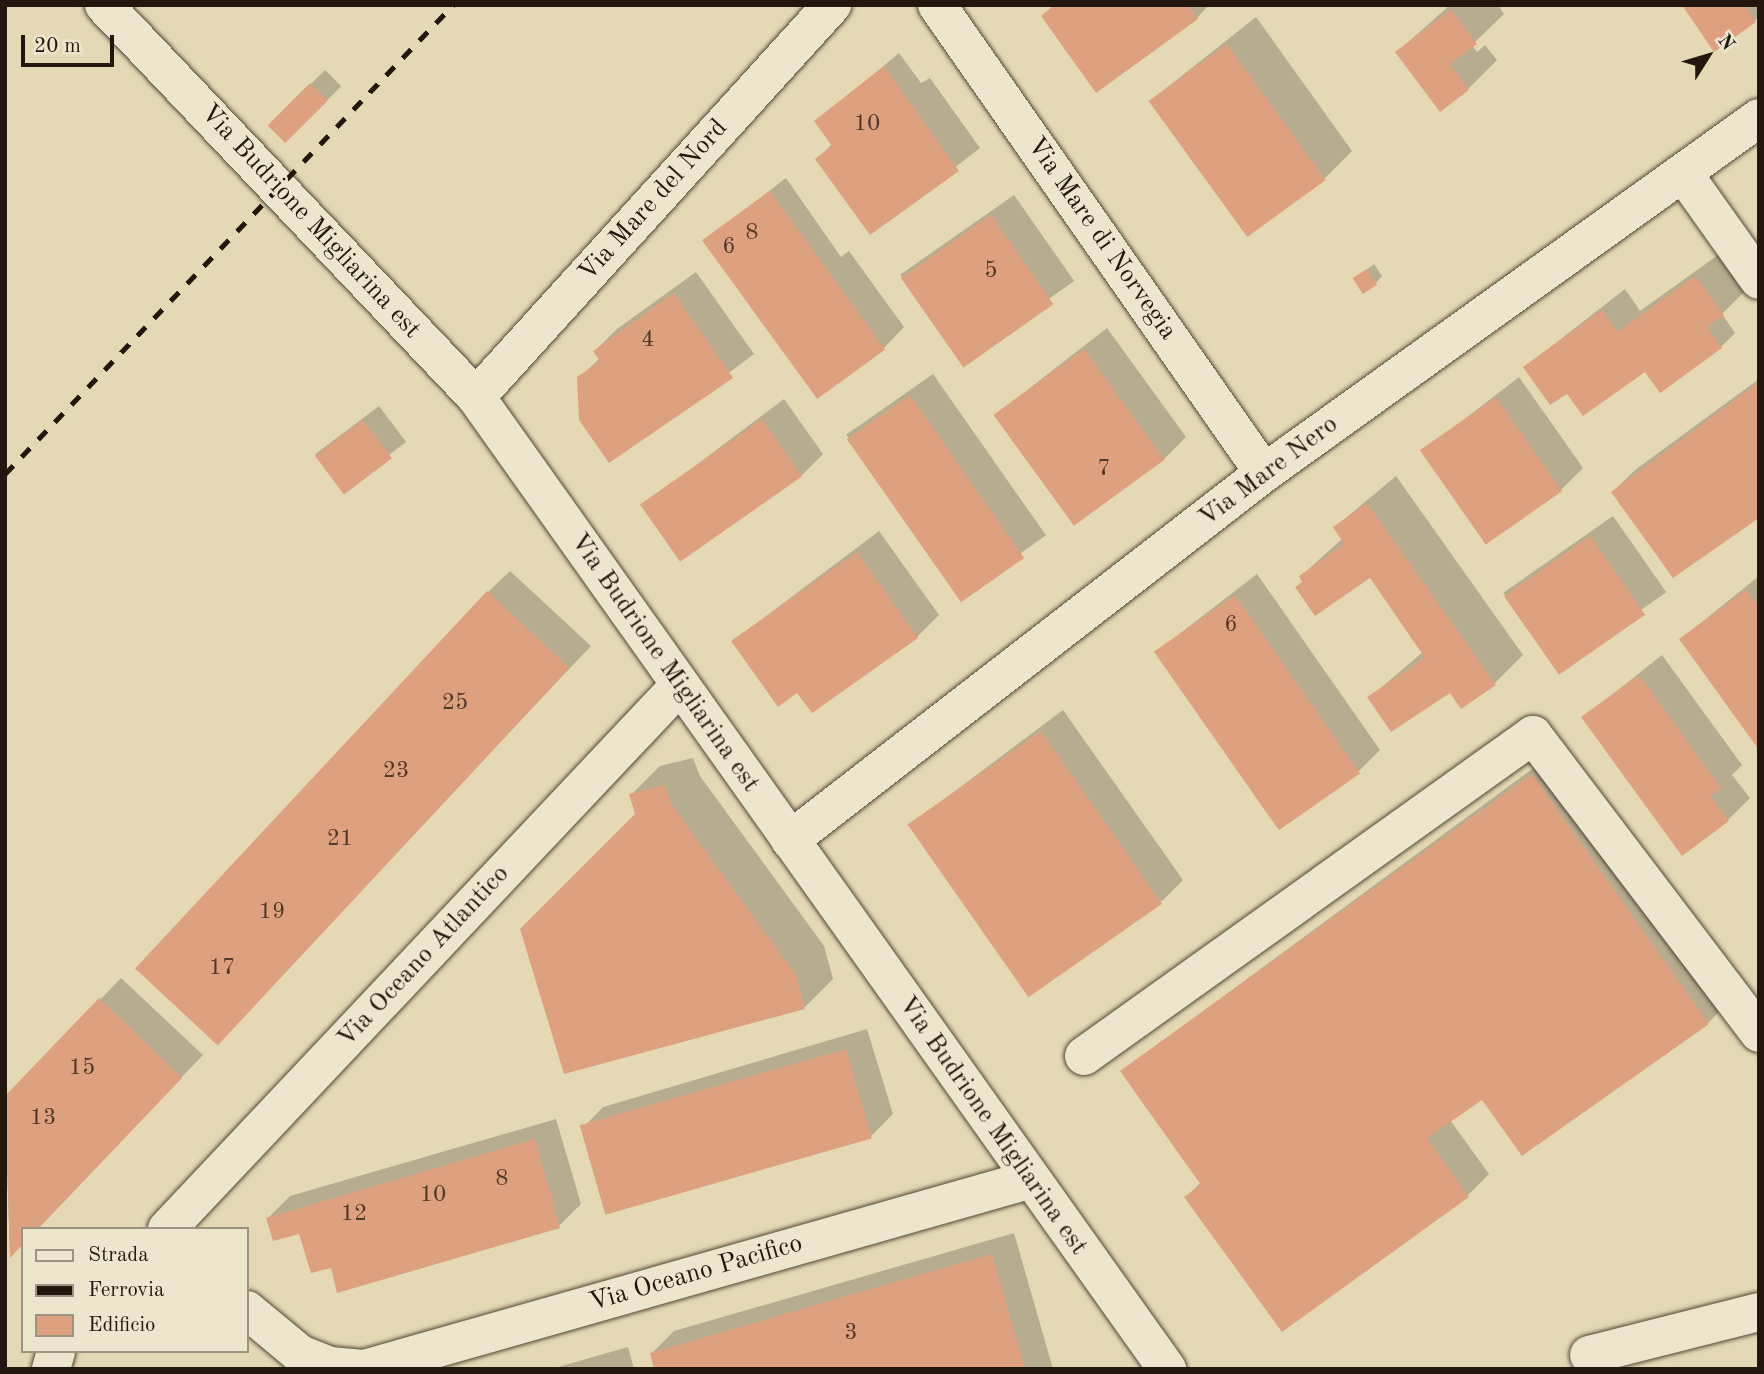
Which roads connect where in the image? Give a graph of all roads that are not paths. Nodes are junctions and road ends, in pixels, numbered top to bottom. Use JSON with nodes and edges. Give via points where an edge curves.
{"nodes":[{"id":1,"x":104,"y":5,"type":"edge"},
{"id":2,"x":832,"y":5,"type":"edge"},
{"id":3,"x":937,"y":5,"type":"edge"},
{"id":4,"x":1759,"y":118,"type":"edge"},
{"id":5,"x":1682,"y":173,"type":"junction"},
{"id":6,"x":1759,"y":280,"type":"edge"},
{"id":7,"x":475,"y":397,"type":"junction"},
{"id":8,"x":1264,"y":474,"type":"junction"},
{"id":9,"x":680,"y":685,"type":"junction"},
{"id":10,"x":790,"y":840,"type":"junction"},
{"id":11,"x":1759,"y":1033,"type":"edge"},
{"id":12,"x":1084,"y":1056,"type":"dead end"},
{"id":13,"x":1029,"y":1180,"type":"junction"},
{"id":14,"x":169,"y":1227,"type":"edge"},
{"id":15,"x":248,"y":1311,"type":"edge"},
{"id":16,"x":1759,"y":1312,"type":"edge"},
{"id":17,"x":1589,"y":1355,"type":"dead end"},
{"id":18,"x":364,"y":1369,"type":"edge"},
{"id":19,"x":1167,"y":1369,"type":"edge"}],
"edges":[{"from":1,"to":7,"type":"street","name":"Via Budrione Migliarina est"},
{"from":2,"to":7,"type":"street","name":"Via Mare del Nord"},
{"from":3,"to":8,"type":"street","name":"Via Mare di Norvegia"},
{"from":4,"to":5,"type":"street","name":"Via Mare Nero"},
{"from":5,"to":6,"type":"street"},
{"from":5,"to":8,"type":"street","name":"Via Mare Nero"},
{"from":7,"to":9,"type":"street","name":"Via Budrione Migliarina est"},
{"from":8,"to":10,"type":"street","name":"Via Mare Nero"},
{"from":9,"to":10,"type":"street","name":"Via Budrione Migliarina est"},
{"from":9,"to":14,"type":"street","name":"Via Oceano Atlantico"},
{"from":10,"to":13,"type":"street","name":"Via Budrione Migliarina est"},
{"from":11,"to":12,"type":"street","via":[[1533,735]]},
{"from":13,"to":18,"type":"street","name":"Via Oceano Pacifico"},
{"from":13,"to":19,"type":"street","name":"Via Budrione Migliarina est"},
{"from":15,"to":18,"type":"street","name":"Via Oceano Pacifico","via":[[300,1354],[330,1366]]},
{"from":16,"to":17,"type":"street"}]}
